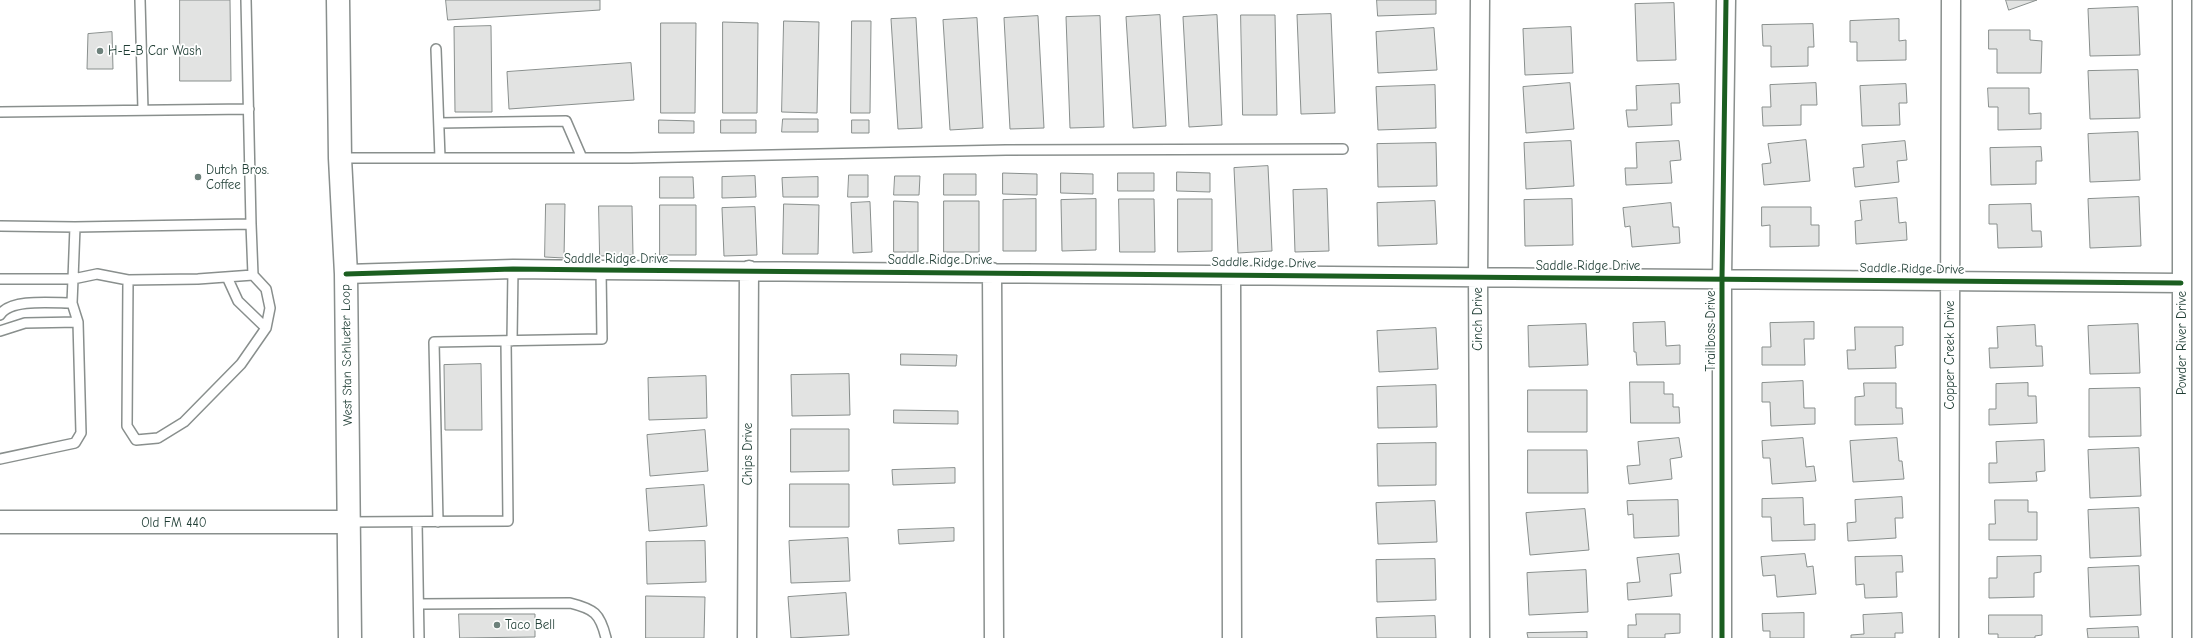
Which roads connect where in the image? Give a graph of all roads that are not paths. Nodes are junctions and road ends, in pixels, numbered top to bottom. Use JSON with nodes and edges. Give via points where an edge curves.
{"nodes":[{"id":1,"x":140,"y":0,"type":"edge"},
{"id":2,"x":246,"y":0,"type":"edge"},
{"id":3,"x":338,"y":0,"type":"edge"},
{"id":4,"x":1480,"y":0,"type":"edge"},
{"id":5,"x":1726,"y":0,"type":"edge"},
{"id":6,"x":1951,"y":0,"type":"edge"},
{"id":7,"x":2182,"y":0,"type":"edge"},
{"id":8,"x":436,"y":49,"type":"dead end"},
{"id":9,"x":249,"y":109,"type":"junction"},
{"id":10,"x":143,"y":110,"type":"junction"},
{"id":11,"x":0,"y":112,"type":"edge"},
{"id":12,"x":439,"y":123,"type":"junction"},
{"id":13,"x":1343,"y":149,"type":"dead end"},
{"id":14,"x":340,"y":158,"type":"junction"},
{"id":15,"x":440,"y":158,"type":"junction"},
{"id":16,"x":582,"y":158,"type":"junction"},
{"id":17,"x":251,"y":224,"type":"junction"},
{"id":18,"x":0,"y":226,"type":"edge"},
{"id":19,"x":74,"y":227,"type":"junction"},
{"id":20,"x":513,"y":269,"type":"junction"},
{"id":21,"x":601,"y":270,"type":"junction"},
{"id":22,"x":749,"y":270,"type":"junction"},
{"id":23,"x":992,"y":272,"type":"junction"},
{"id":24,"x":1231,"y":273,"type":"junction"},
{"id":25,"x":346,"y":274,"type":"junction"},
{"id":26,"x":253,"y":275,"type":"junction"},
{"id":27,"x":1478,"y":276,"type":"junction"},
{"id":28,"x":227,"y":277,"type":"junction"},
{"id":29,"x":1722,"y":278,"type":"junction"},
{"id":30,"x":0,"y":279,"type":"edge"},
{"id":31,"x":73,"y":279,"type":"junction"},
{"id":32,"x":128,"y":280,"type":"junction"},
{"id":33,"x":1950,"y":280,"type":"junction"},
{"id":34,"x":2182,"y":283,"type":"junction"},
{"id":35,"x":72,"y":303,"type":"junction"},
{"id":36,"x":0,"y":315,"type":"edge"},
{"id":37,"x":78,"y":322,"type":"junction"},
{"id":38,"x":266,"y":328,"type":"junction"},
{"id":39,"x":0,"y":331,"type":"edge"},
{"id":40,"x":509,"y":341,"type":"junction"},
{"id":41,"x":0,"y":458,"type":"edge"},
{"id":42,"x":0,"y":522,"type":"edge"},
{"id":43,"x":349,"y":522,"type":"junction"},
{"id":44,"x":417,"y":522,"type":"junction"},
{"id":45,"x":438,"y":522,"type":"junction"},
{"id":46,"x":419,"y":604,"type":"junction"},
{"id":47,"x":350,"y":638,"type":"edge"},
{"id":48,"x":419,"y":638,"type":"edge"},
{"id":49,"x":606,"y":638,"type":"edge"},
{"id":50,"x":746,"y":638,"type":"edge"},
{"id":51,"x":994,"y":638,"type":"edge"},
{"id":52,"x":1232,"y":638,"type":"edge"},
{"id":53,"x":1480,"y":638,"type":"edge"},
{"id":54,"x":1722,"y":638,"type":"edge"},
{"id":55,"x":1949,"y":638,"type":"edge"},
{"id":56,"x":2182,"y":638,"type":"edge"}],
"edges":[{"from":1,"to":10,"type":"lane"},
{"from":2,"to":9,"type":"lane"},
{"from":3,"to":14,"type":"main road","name":"West Stan Schlueter Loop"},
{"from":4,"to":27,"type":"street","name":"Cinch Drive"},
{"from":5,"to":29,"type":"street","name":"Trailboss Drive"},
{"from":6,"to":33,"type":"street","name":"Copper Creek Drive"},
{"from":7,"to":34,"type":"street","name":"Powder River Drive"},
{"from":8,"to":12,"type":"lane"},
{"from":9,"to":10,"type":"lane"},
{"from":9,"to":17,"type":"lane"},
{"from":10,"to":11,"type":"lane"},
{"from":12,"to":15,"type":"lane"},
{"from":12,"to":16,"type":"lane","via":[[566,121]]},
{"from":13,"to":16,"type":"lane","via":[[1006,150]]},
{"from":14,"to":15,"type":"lane"},
{"from":14,"to":25,"type":"main road","name":"West Stan Schlueter Loop"},
{"from":15,"to":16,"type":"lane"},
{"from":17,"to":19,"type":"lane"},
{"from":17,"to":26,"type":"lane"},
{"from":18,"to":19,"type":"lane"},
{"from":19,"to":31,"type":"lane"},
{"from":20,"to":21,"type":"street","name":"Saddle Ridge Drive"},
{"from":20,"to":25,"type":"street","name":"Saddle Ridge Drive"},
{"from":20,"to":40,"type":"lane"},
{"from":21,"to":22,"type":"street","name":"Saddle Ridge Drive"},
{"from":21,"to":40,"type":"lane","via":[[602,339]]},
{"from":22,"to":23,"type":"street","name":"Saddle Ridge Drive"},
{"from":22,"to":50,"type":"street","name":"Chips Drive"},
{"from":23,"to":24,"type":"street","name":"Saddle Ridge Drive"},
{"from":23,"to":51,"type":"street"},
{"from":24,"to":27,"type":"street","name":"Saddle Ridge Drive"},
{"from":24,"to":52,"type":"street"},
{"from":25,"to":43,"type":"main road","name":"West Stan Schlueter Loop"},
{"from":26,"to":28,"type":"lane"},
{"from":26,"to":38,"type":"lane","via":[[266,288],[270,308]]},
{"from":27,"to":29,"type":"street","name":"Saddle Ridge Drive"},
{"from":27,"to":53,"type":"street","name":"Cinch Drive"},
{"from":28,"to":32,"type":"lane"},
{"from":28,"to":38,"type":"lane","via":[[238,301]]},
{"from":29,"to":33,"type":"street","name":"Saddle Ridge Drive"},
{"from":29,"to":54,"type":"street","name":"Trailboss Drive"},
{"from":30,"to":31,"type":"lane"},
{"from":31,"to":32,"type":"lane","via":[[97,274]]},
{"from":31,"to":35,"type":"lane"},
{"from":32,"to":38,"type":"lane","via":[[127,426],[136,440],[158,438],[184,422],[241,364]]},
{"from":33,"to":34,"type":"street","name":"Saddle Ridge Drive"},
{"from":33,"to":55,"type":"street","name":"Copper Creek Drive"},
{"from":34,"to":56,"type":"street","name":"Powder River Drive"},
{"from":35,"to":36,"type":"lane","via":[[19,304],[9,306]]},
{"from":35,"to":37,"type":"lane"},
{"from":37,"to":39,"type":"lane","via":[[24,323]]},
{"from":37,"to":41,"type":"lane","via":[[81,433],[75,443]]},
{"from":40,"to":45,"type":"lane","via":[[508,521]]},
{"from":40,"to":45,"type":"lane","via":[[434,342]]},
{"from":42,"to":43,"type":"main road","name":"Old FM 440"},
{"from":43,"to":44,"type":"lane"},
{"from":43,"to":47,"type":"main road","name":"West Stan Schlueter Loop"},
{"from":44,"to":45,"type":"lane"},
{"from":44,"to":46,"type":"lane"},
{"from":46,"to":48,"type":"lane"},
{"from":46,"to":49,"type":"lane","via":[[570,603],[591,608],[602,622]]}]}
